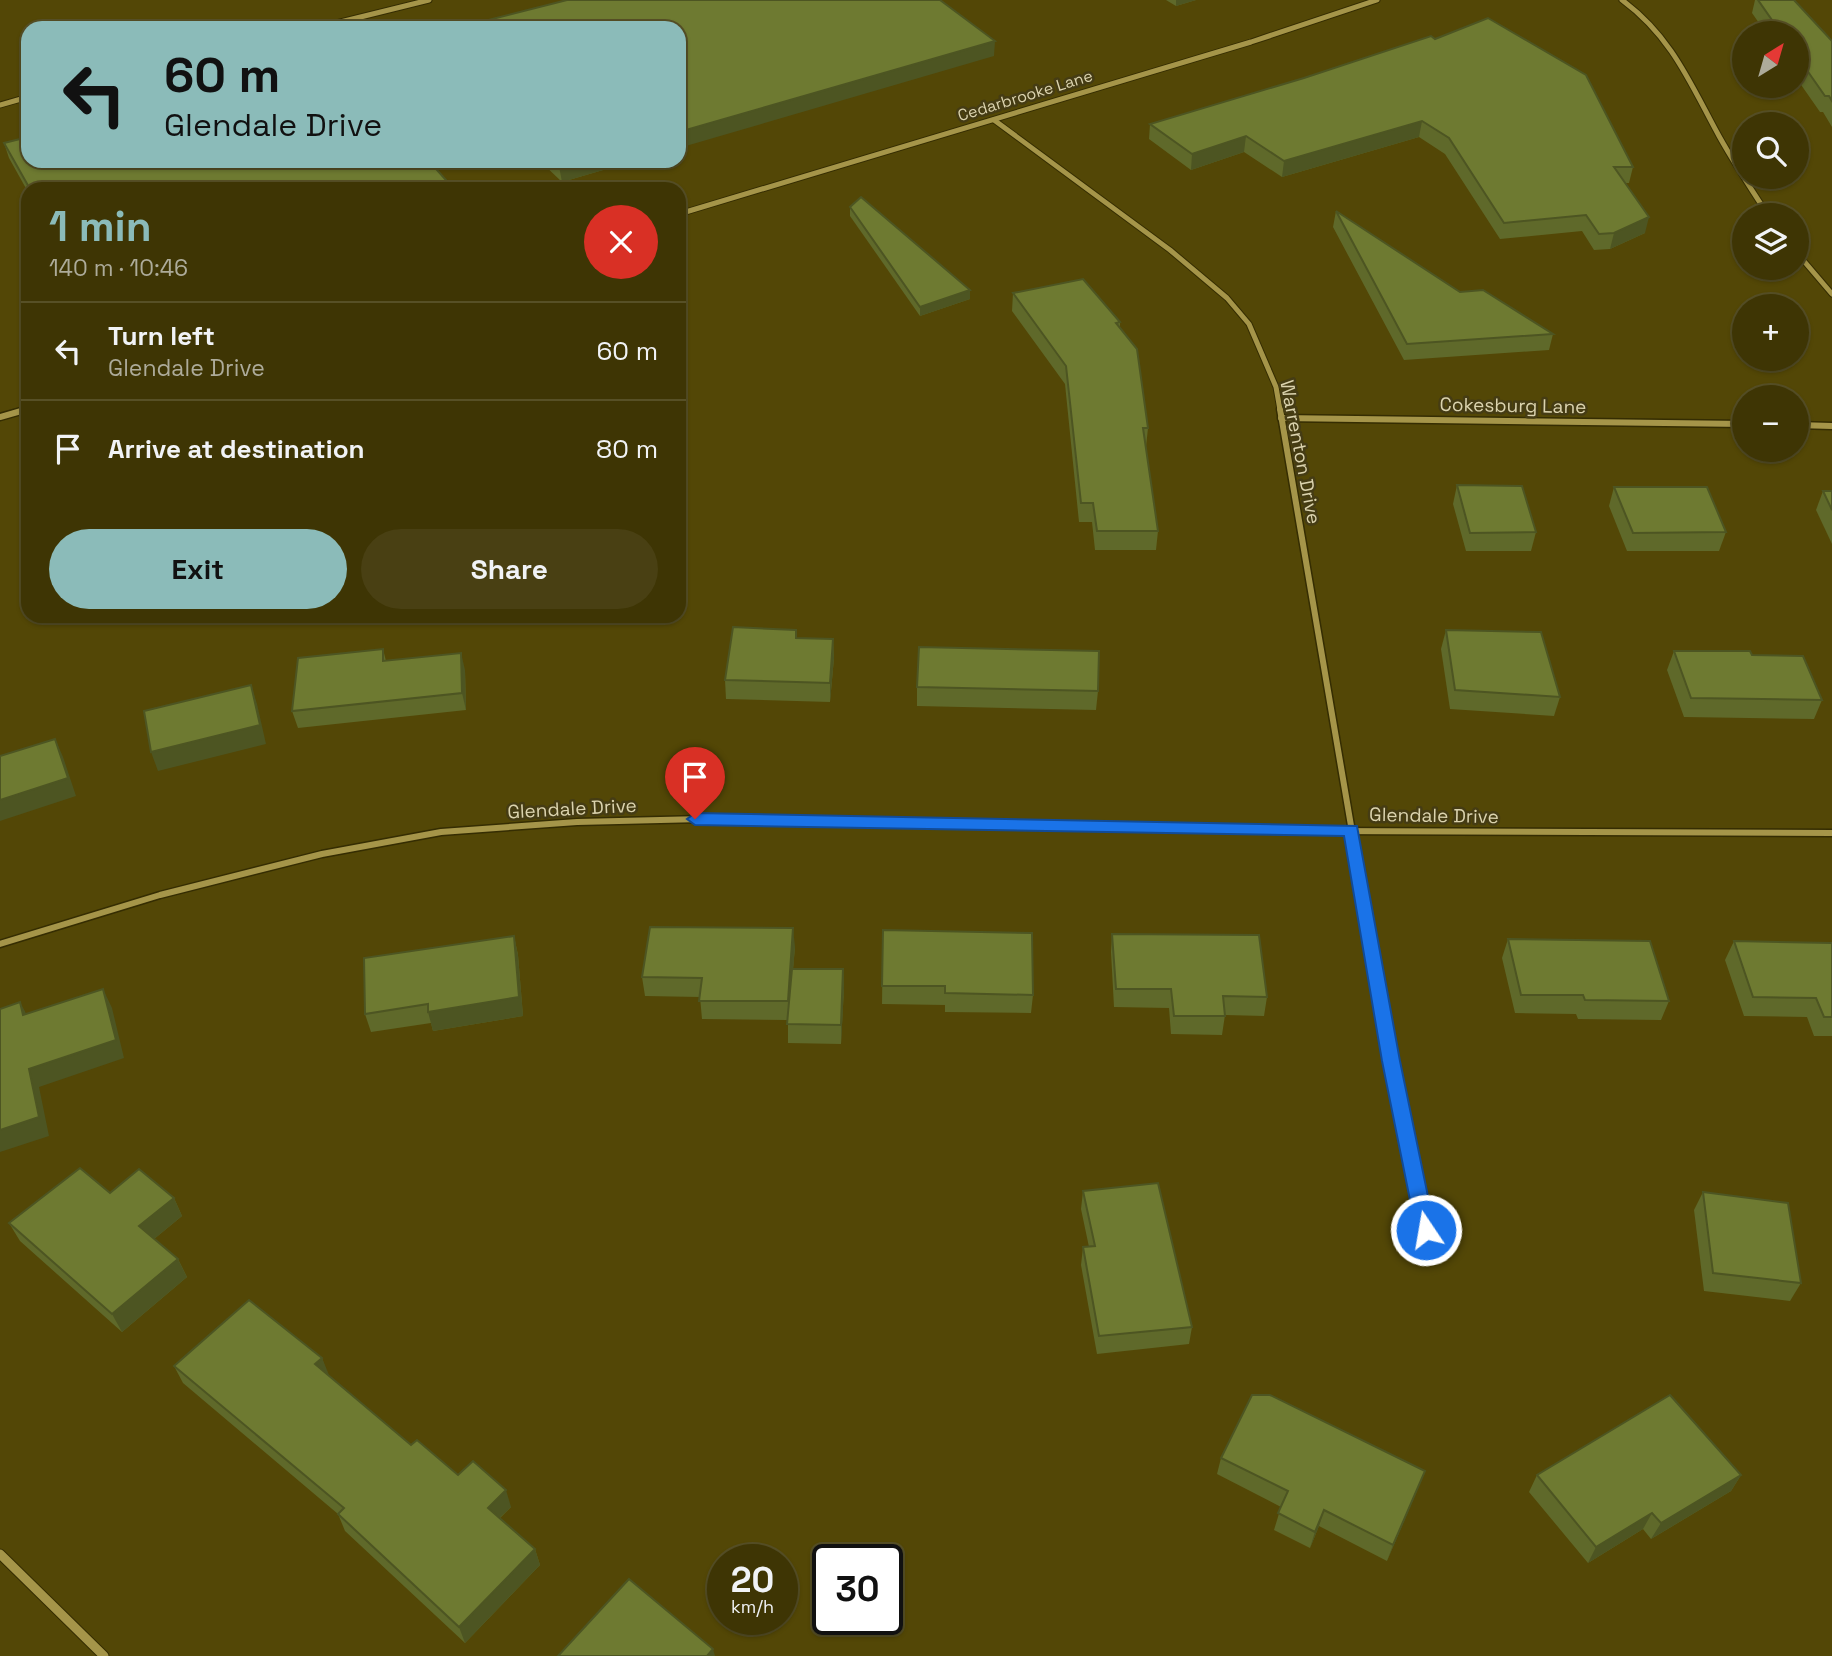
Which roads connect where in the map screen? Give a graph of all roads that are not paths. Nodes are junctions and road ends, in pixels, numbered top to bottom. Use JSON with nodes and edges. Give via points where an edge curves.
{"nodes":[{"id":1,"x":429,"y":0,"type":"edge"},
{"id":2,"x":1377,"y":0,"type":"edge"},
{"id":3,"x":1622,"y":0,"type":"edge"},
{"id":4,"x":344,"y":21,"type":"edge"},
{"id":5,"x":21,"y":99,"type":"edge"},
{"id":6,"x":0,"y":104,"type":"edge"},
{"id":7,"x":993,"y":120,"type":"junction"},
{"id":8,"x":1760,"y":203,"type":"edge"},
{"id":9,"x":686,"y":212,"type":"edge"},
{"id":10,"x":1809,"y":267,"type":"edge"},
{"id":11,"x":1832,"y":294,"type":"edge"},
{"id":12,"x":21,"y":411,"type":"edge"},
{"id":13,"x":0,"y":417,"type":"edge"},
{"id":14,"x":1282,"y":418,"type":"junction"},
{"id":15,"x":1732,"y":424,"type":"edge"},
{"id":16,"x":1809,"y":425,"type":"edge"},
{"id":17,"x":1832,"y":426,"type":"edge"},
{"id":18,"x":1351,"y":830,"type":"junction"},
{"id":19,"x":1832,"y":833,"type":"edge"},
{"id":20,"x":0,"y":944,"type":"edge"},
{"id":21,"x":1426,"y":1230,"type":"dead end"},
{"id":22,"x":0,"y":1554,"type":"edge"},
{"id":23,"x":104,"y":1656,"type":"edge"}],
"edges":[{"from":1,"to":4,"type":"street"},
{"from":2,"to":7,"type":"street","name":"Cedarbrooke Lane"},
{"from":3,"to":8,"type":"street","via":[[1668,41]]},
{"from":5,"to":6,"type":"street"},
{"from":7,"to":9,"type":"street","name":"Cedarbrooke Lane"},
{"from":7,"to":14,"type":"street","name":"Warrenton Drive","via":[[1170,250],[1227,298],[1249,324],[1276,387]]},
{"from":10,"to":11,"type":"street"},
{"from":12,"to":13,"type":"street"},
{"from":14,"to":15,"type":"street","name":"Cokesburg Lane"},
{"from":14,"to":18,"type":"street","name":"Warrenton Drive"},
{"from":16,"to":17,"type":"street"},
{"from":18,"to":19,"type":"street","name":"Glendale Drive"},
{"from":18,"to":20,"type":"street","name":"Glendale Drive","via":[[695,819],[572,821],[449,831],[317,854],[111,908]]},
{"from":18,"to":21,"type":"street","name":"Warrenton Drive"},
{"from":22,"to":23,"type":"street"}]}
